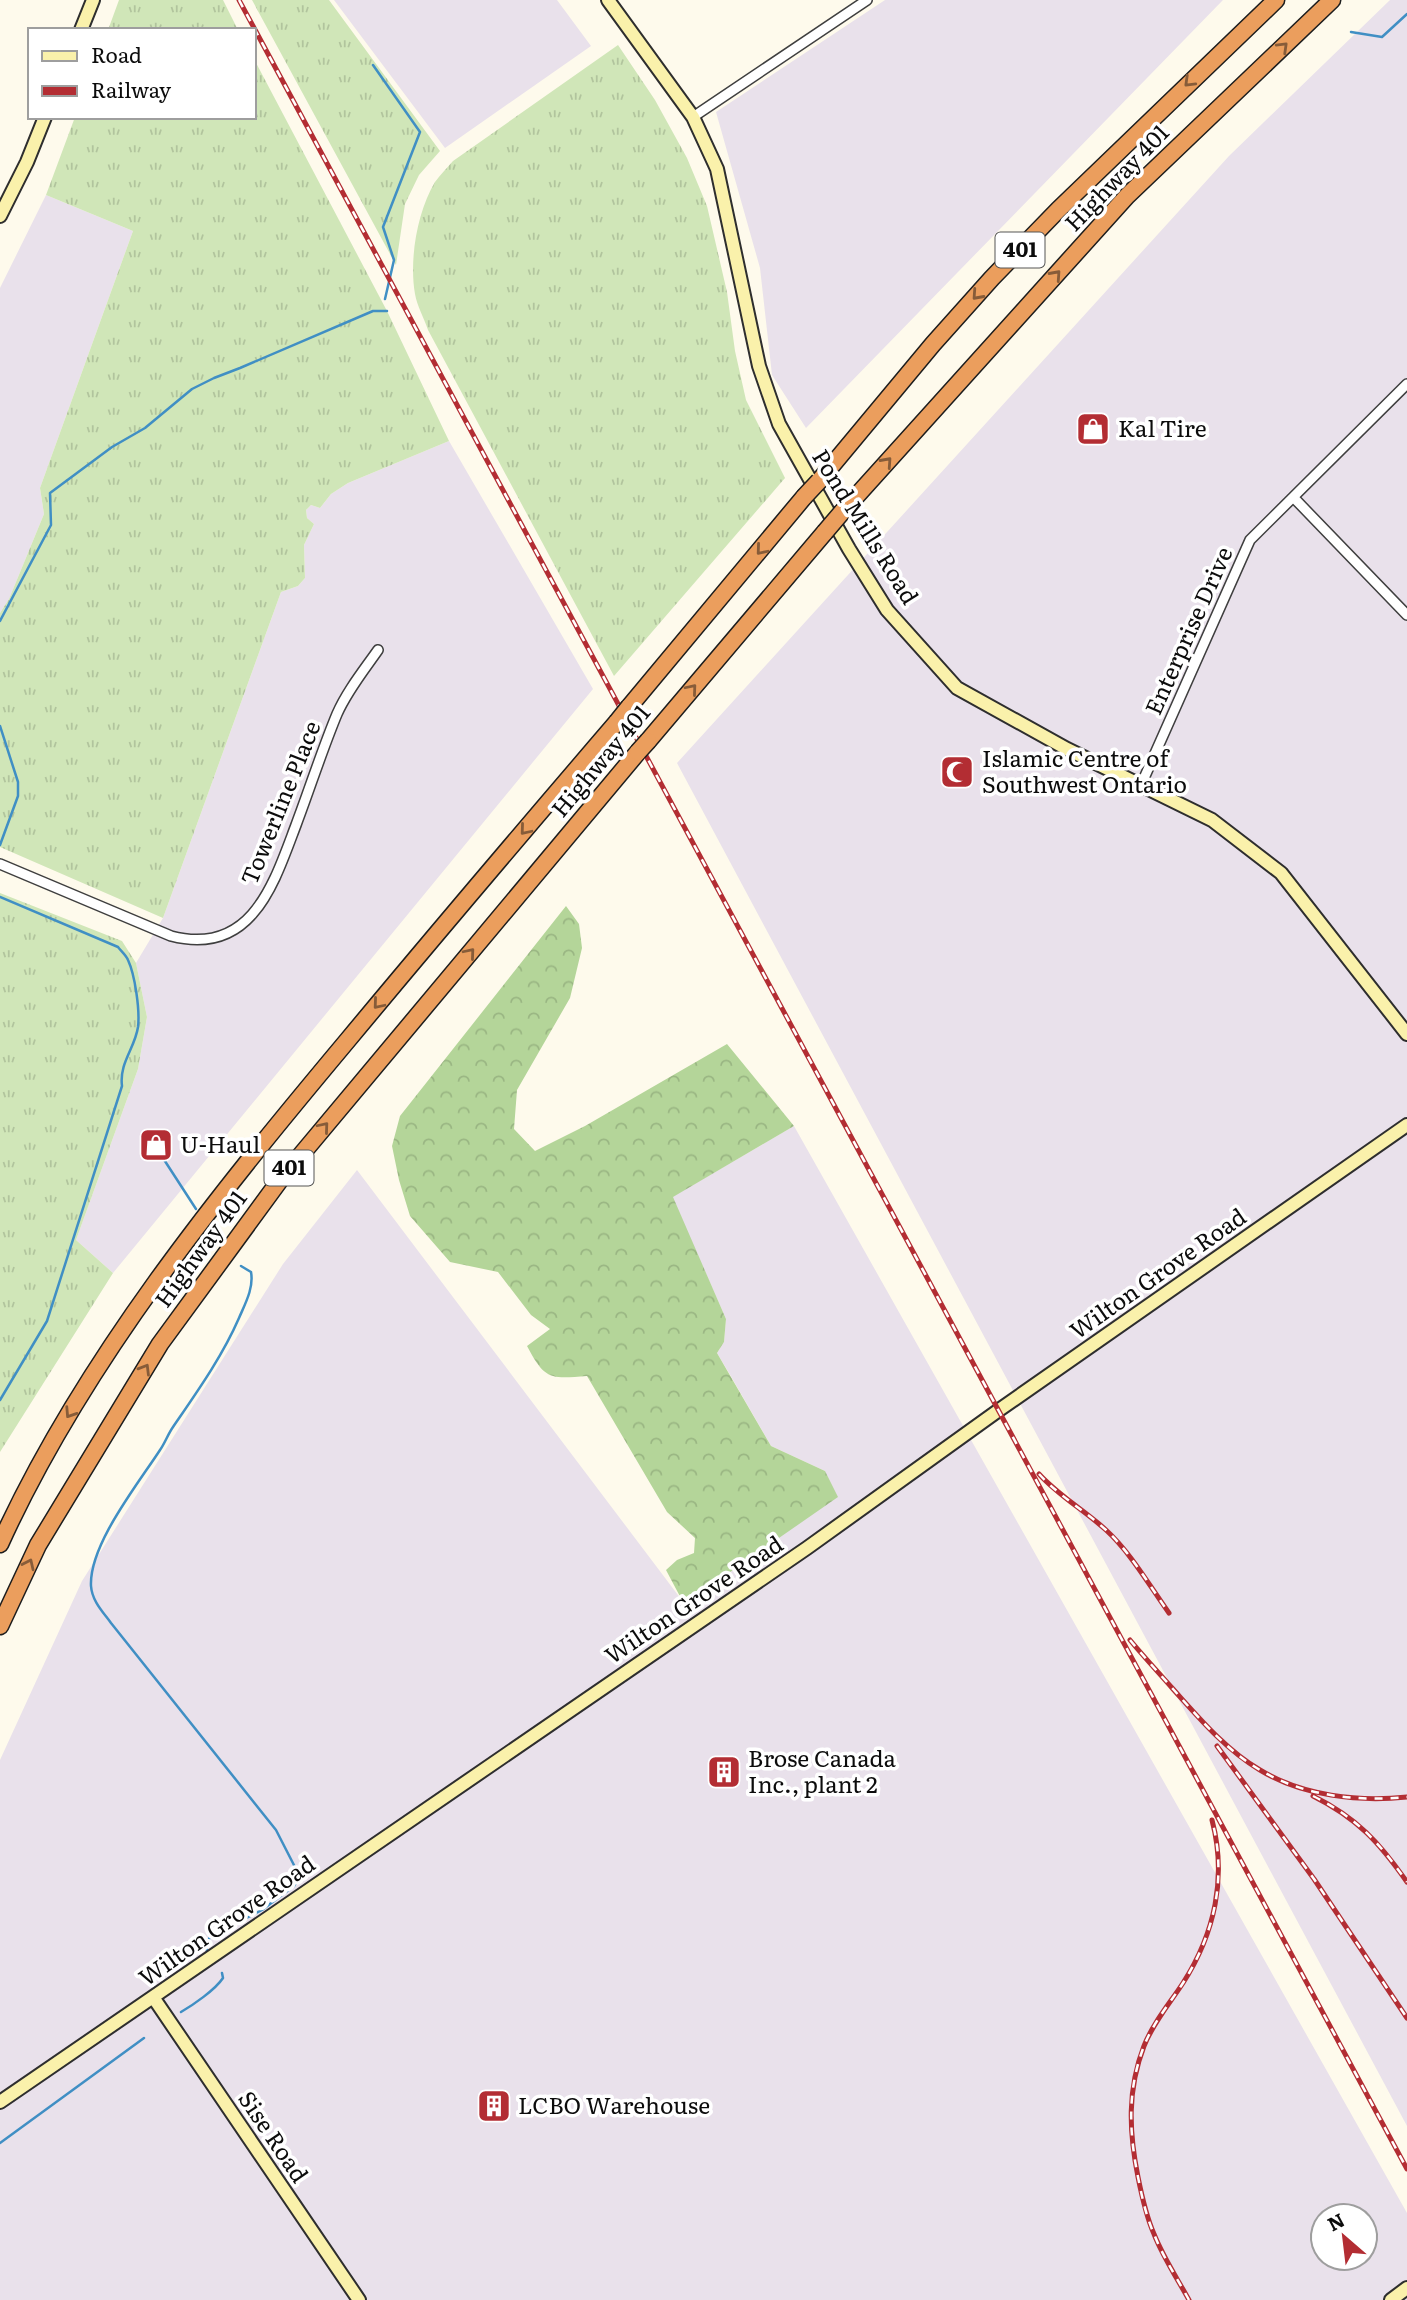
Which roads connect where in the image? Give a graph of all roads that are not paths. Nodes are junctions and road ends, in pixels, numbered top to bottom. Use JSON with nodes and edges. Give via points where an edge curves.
{"nodes":[{"id":1,"x":93,"y":0,"type":"edge"},
{"id":2,"x":608,"y":0,"type":"edge"},
{"id":3,"x":867,"y":0,"type":"edge"},
{"id":4,"x":1268,"y":0,"type":"edge"},
{"id":5,"x":1276,"y":0,"type":"edge"},
{"id":6,"x":1332,"y":0,"type":"edge"},
{"id":7,"x":82,"y":28,"type":"edge"},
{"id":8,"x":1238,"y":34,"type":"junction"},
{"id":9,"x":693,"y":117,"type":"junction"},
{"id":10,"x":44,"y":119,"type":"edge"},
{"id":11,"x":0,"y":216,"type":"edge"},
{"id":12,"x":1407,"y":384,"type":"edge"},
{"id":13,"x":1294,"y":498,"type":"junction"},
{"id":14,"x":1407,"y":615,"type":"edge"},
{"id":15,"x":378,"y":650,"type":"dead end"},
{"id":16,"x":1141,"y":785,"type":"junction"},
{"id":17,"x":0,"y":864,"type":"edge"},
{"id":18,"x":1407,"y":1034,"type":"edge"},
{"id":19,"x":1407,"y":1125,"type":"edge"},
{"id":20,"x":14,"y":1513,"type":"junction"},
{"id":21,"x":0,"y":1530,"type":"edge"},
{"id":22,"x":0,"y":1544,"type":"edge"},
{"id":23,"x":0,"y":1626,"type":"edge"},
{"id":24,"x":153,"y":1997,"type":"junction"},
{"id":25,"x":0,"y":2102,"type":"edge"},
{"id":26,"x":1407,"y":2288,"type":"edge"},
{"id":27,"x":359,"y":2300,"type":"edge"},
{"id":28,"x":1391,"y":2300,"type":"edge"}],
"edges":[{"from":1,"to":7,"type":"main road"},
{"from":2,"to":9,"type":"main road","name":"Pond Mills Road"},
{"from":3,"to":9,"type":"street"},
{"from":4,"to":8,"type":"highway"},
{"from":5,"to":8,"type":"highway","name":"Highway 401","number":"401"},
{"from":23,"to":6,"type":"highway","name":"Highway 401","number":"401","one_way":true,"bridge":true,"via":[[38,1545],[160,1344],[280,1180],[825,531],[1127,196]]},
{"from":8,"to":20,"type":"highway","name":"Highway 401","number":"401","one_way":true,"bridge":true,"via":[[992,278],[933,344],[279,1122],[119,1336],[56,1435]]},
{"from":9,"to":16,"type":"main road","name":"Pond Mills Road","via":[[717,169],[759,366],[779,424],[887,610],[957,688]]},
{"from":10,"to":11,"type":"main road"},
{"from":12,"to":13,"type":"street","name":"Enterprise Drive"},
{"from":13,"to":14,"type":"street"},
{"from":13,"to":16,"type":"street","name":"Enterprise Drive","via":[[1250,540]]},
{"from":15,"to":17,"type":"street","name":"Towerline Place","via":[[338,713],[270,891],[250,918],[231,930],[205,939],[172,936]]},
{"from":16,"to":18,"type":"main road","name":"Pond Mills Road","via":[[1212,820],[1282,873]]},
{"from":19,"to":24,"type":"main road","name":"Wilton Grove Road","via":[[798,1554]]},
{"from":20,"to":21,"type":"highway"},
{"from":20,"to":22,"type":"highway","name":"Highway 401","number":"401"},
{"from":24,"to":25,"type":"main road","name":"Wilton Grove Road"},
{"from":24,"to":27,"type":"main road","name":"Sise Road"},
{"from":26,"to":28,"type":"main road"}]}
